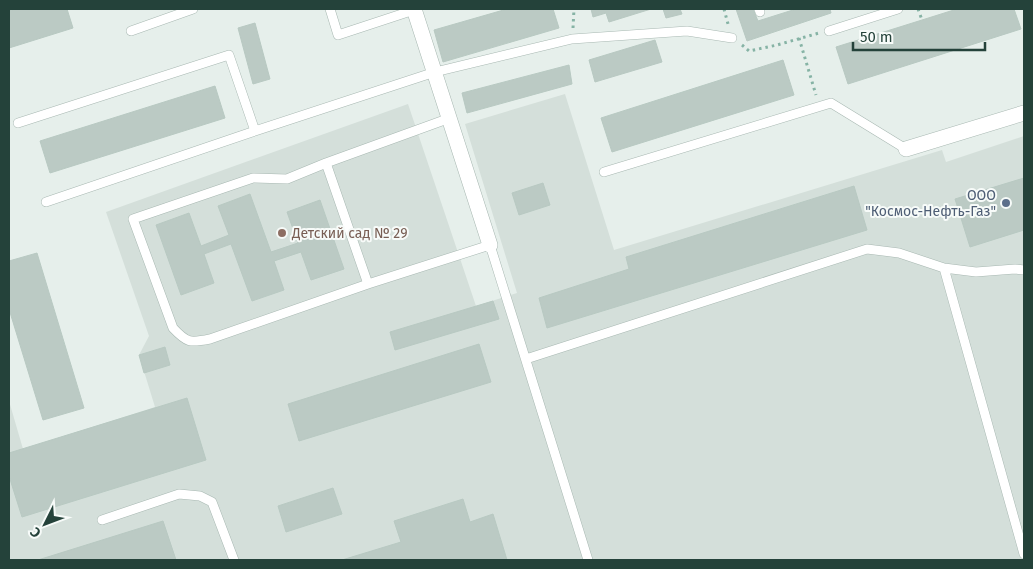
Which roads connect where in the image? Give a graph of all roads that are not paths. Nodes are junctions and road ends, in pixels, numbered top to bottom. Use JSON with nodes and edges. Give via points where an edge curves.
{"nodes":[{"id":1,"x":193,"y":9,"type":"edge"},
{"id":2,"x":330,"y":9,"type":"edge"},
{"id":3,"x":414,"y":9,"type":"edge"},
{"id":4,"x":898,"y":9,"type":"edge"},
{"id":5,"x":131,"y":30,"type":"dead end"},
{"id":6,"x":829,"y":30,"type":"road end"},
{"id":7,"x":732,"y":38,"type":"road end"},
{"id":8,"x":434,"y":72,"type":"junction"},
{"id":9,"x":1024,"y":113,"type":"edge"},
{"id":10,"x":450,"y":118,"type":"junction"},
{"id":11,"x":18,"y":123,"type":"dead end"},
{"id":12,"x":255,"y":131,"type":"junction"},
{"id":13,"x":906,"y":149,"type":"joint"},
{"id":14,"x":326,"y":164,"type":"junction"},
{"id":15,"x":604,"y":172,"type":"dead end"},
{"id":16,"x":46,"y":202,"type":"dead end"},
{"id":17,"x":490,"y":245,"type":"junction"},
{"id":18,"x":944,"y":268,"type":"junction"},
{"id":19,"x":1024,"y":270,"type":"edge"},
{"id":20,"x":368,"y":284,"type":"junction"},
{"id":21,"x":526,"y":359,"type":"junction"},
{"id":22,"x":102,"y":520,"type":"dead end"},
{"id":23,"x":1024,"y":554,"type":"edge"},
{"id":24,"x":234,"y":560,"type":"edge"},
{"id":25,"x":588,"y":560,"type":"edge"}],
"edges":[{"from":1,"to":5,"type":"lane"},
{"from":2,"to":3,"type":"lane","via":[[338,35]]},
{"from":3,"to":8,"type":"street"},
{"from":4,"to":6,"type":"lane"},
{"from":7,"to":8,"type":"lane","via":[[687,31],[572,39]]},
{"from":8,"to":10,"type":"street"},
{"from":8,"to":12,"type":"lane"},
{"from":9,"to":13,"type":"street"},
{"from":10,"to":14,"type":"lane"},
{"from":10,"to":17,"type":"street"},
{"from":11,"to":12,"type":"lane","via":[[229,55]]},
{"from":12,"to":16,"type":"lane"},
{"from":13,"to":15,"type":"lane","via":[[831,103]]},
{"from":14,"to":20,"type":"lane"},
{"from":14,"to":20,"type":"lane","via":[[287,179],[253,178],[133,219],[173,328],[184,340],[210,339]]},
{"from":17,"to":20,"type":"lane"},
{"from":17,"to":21,"type":"lane"},
{"from":18,"to":19,"type":"lane","via":[[976,272]]},
{"from":18,"to":21,"type":"lane","via":[[899,253],[867,249]]},
{"from":18,"to":23,"type":"lane"},
{"from":21,"to":25,"type":"lane"},
{"from":22,"to":24,"type":"lane","via":[[179,494],[200,496],[212,502]]}]}
